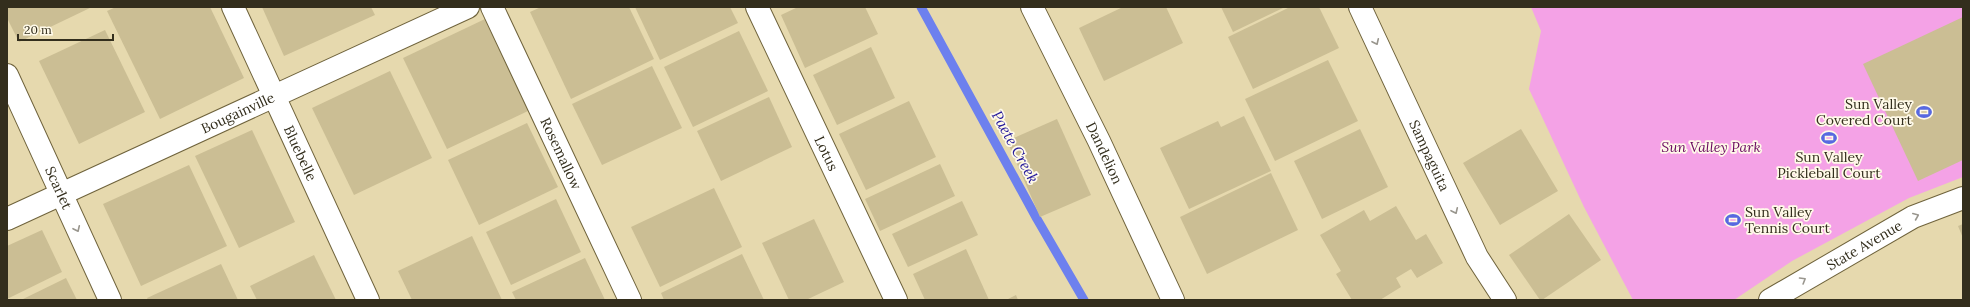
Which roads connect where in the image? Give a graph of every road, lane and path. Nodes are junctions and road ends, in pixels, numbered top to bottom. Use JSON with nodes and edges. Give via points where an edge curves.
{"nodes":[{"id":1,"x":233,"y":7,"type":"edge"},
{"id":2,"x":468,"y":7,"type":"edge"},
{"id":3,"x":492,"y":7,"type":"edge"},
{"id":4,"x":757,"y":7,"type":"edge"},
{"id":5,"x":1032,"y":7,"type":"edge"},
{"id":6,"x":1360,"y":7,"type":"edge"},
{"id":7,"x":7,"y":75,"type":"edge"},
{"id":8,"x":273,"y":96,"type":"junction"},
{"id":9,"x":61,"y":193,"type":"junction"},
{"id":10,"x":1963,"y":198,"type":"edge"},
{"id":11,"x":7,"y":219,"type":"edge"},
{"id":12,"x":110,"y":300,"type":"edge"},
{"id":13,"x":368,"y":300,"type":"edge"},
{"id":14,"x":630,"y":300,"type":"edge"},
{"id":15,"x":896,"y":300,"type":"edge"},
{"id":16,"x":1173,"y":300,"type":"edge"},
{"id":17,"x":1505,"y":300,"type":"edge"},
{"id":18,"x":1770,"y":300,"type":"edge"}],
"edges":[{"from":1,"to":8,"type":"street","name":"Bluebelle"},
{"from":2,"to":8,"type":"street","name":"Bougainville"},
{"from":3,"to":14,"type":"street","name":"Rosemallow"},
{"from":4,"to":15,"type":"street","name":"Lotus"},
{"from":5,"to":16,"type":"street","name":"Dandelion","via":[[1099,141]]},
{"from":6,"to":17,"type":"street","name":"Sampaguita","one_way":true,"via":[[1477,257]]},
{"from":7,"to":9,"type":"street","name":"Scarlet"},
{"from":8,"to":9,"type":"street","name":"Bougainville"},
{"from":8,"to":13,"type":"street","name":"Bluebelle"},
{"from":9,"to":11,"type":"street","name":"Bougainville"},
{"from":9,"to":12,"type":"street","name":"Scarlet","one_way":true},
{"from":18,"to":10,"type":"street","name":"State Avenue","one_way":true,"via":[[1913,217]]}]}
